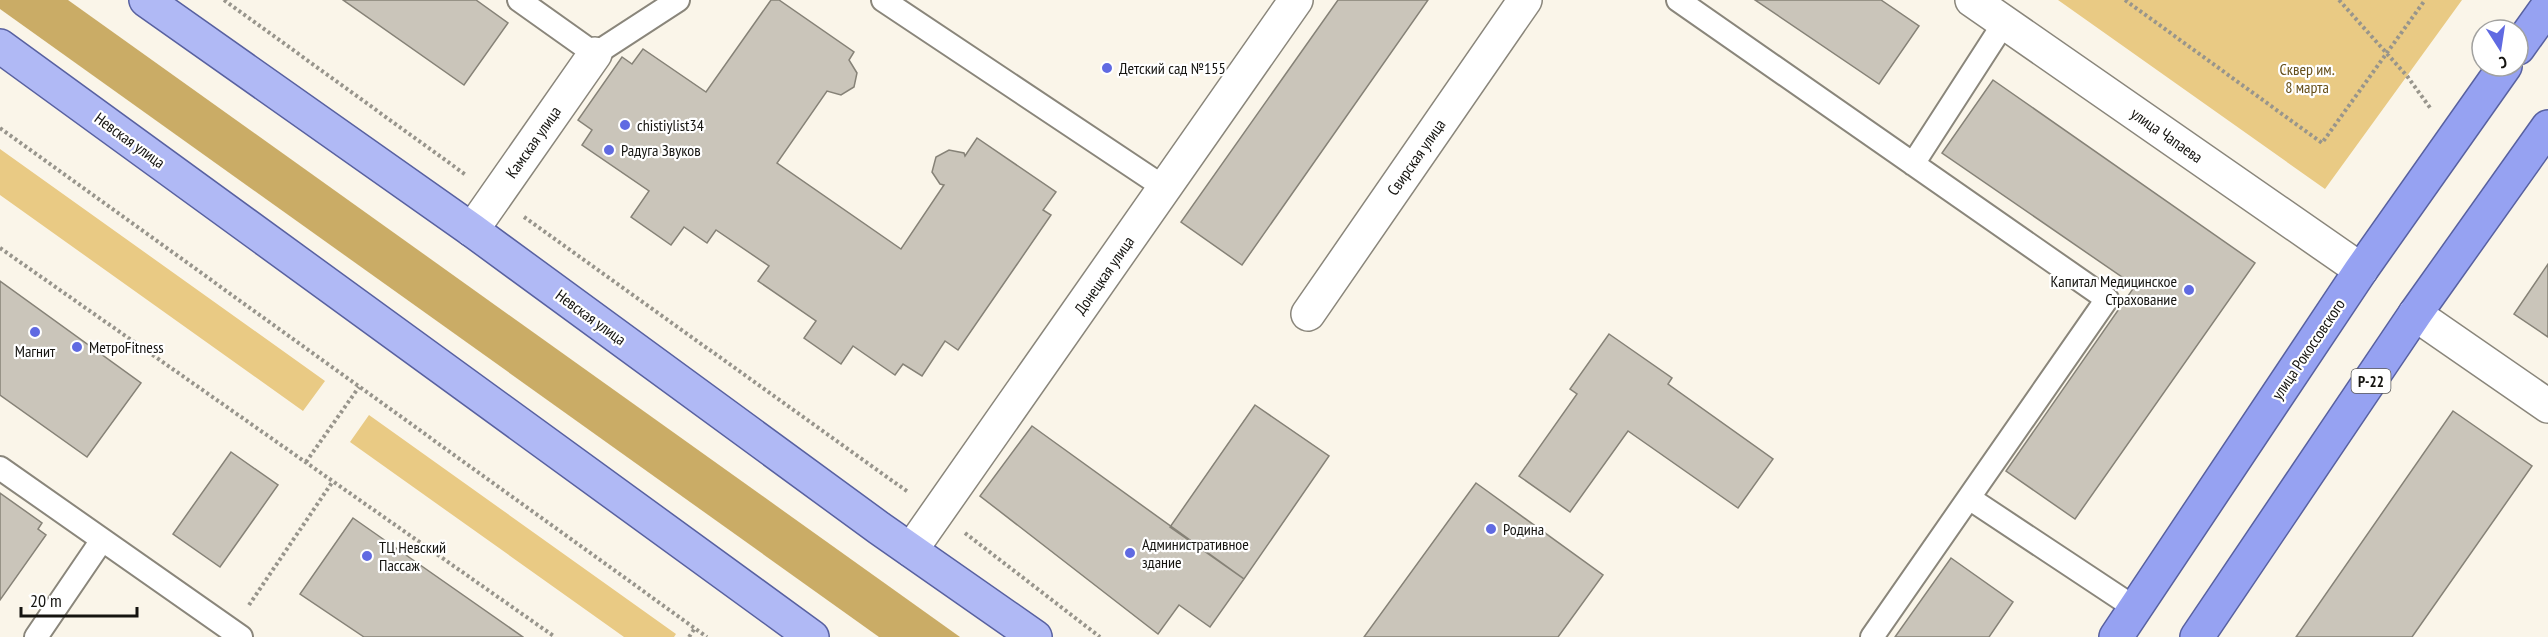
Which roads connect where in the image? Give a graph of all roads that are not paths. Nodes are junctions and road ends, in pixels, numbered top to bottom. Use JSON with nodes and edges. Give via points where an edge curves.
{"nodes":[{"id":1,"x":146,"y":0,"type":"edge"},
{"id":2,"x":519,"y":0,"type":"edge"},
{"id":3,"x":678,"y":0,"type":"edge"},
{"id":4,"x":883,"y":0,"type":"edge"},
{"id":5,"x":1296,"y":0,"type":"edge"},
{"id":6,"x":1525,"y":0,"type":"edge"},
{"id":7,"x":1678,"y":0,"type":"edge"},
{"id":8,"x":1972,"y":0,"type":"edge"},
{"id":9,"x":2548,"y":6,"type":"edge"},
{"id":10,"x":2004,"y":22,"type":"junction"},
{"id":11,"x":2530,"y":31,"type":"edge"},
{"id":12,"x":0,"y":46,"type":"edge"},
{"id":13,"x":595,"y":54,"type":"junction"},
{"id":14,"x":2497,"y":78,"type":"edge"},
{"id":15,"x":2548,"y":127,"type":"edge"},
{"id":16,"x":1912,"y":164,"type":"junction"},
{"id":17,"x":1165,"y":188,"type":"junction"},
{"id":18,"x":472,"y":230,"type":"junction"},
{"id":19,"x":2361,"y":270,"type":"junction"},
{"id":20,"x":1308,"y":314,"type":"dead end"},
{"id":21,"x":2415,"y":315,"type":"junction"},
{"id":22,"x":2548,"y":406,"type":"edge"},
{"id":23,"x":0,"y":468,"type":"edge"},
{"id":24,"x":1969,"y":498,"type":"junction"},
{"id":25,"x":102,"y":540,"type":"junction"},
{"id":26,"x":911,"y":550,"type":"junction"},
{"id":27,"x":2136,"y":608,"type":"junction"},
{"id":28,"x":236,"y":634,"type":"edge"},
{"id":29,"x":36,"y":637,"type":"edge"},
{"id":30,"x":812,"y":637,"type":"edge"},
{"id":31,"x":1035,"y":637,"type":"edge"},
{"id":32,"x":1872,"y":637,"type":"edge"},
{"id":33,"x":2116,"y":637,"type":"edge"},
{"id":34,"x":2197,"y":637,"type":"edge"}],
"edges":[{"from":1,"to":18,"type":"main road","name":"Невская улица"},
{"from":2,"to":13,"type":"lane"},
{"from":3,"to":13,"type":"lane"},
{"from":4,"to":17,"type":"lane"},
{"from":5,"to":17,"type":"street","name":"Донецкая улица"},
{"from":6,"to":20,"type":"street","name":"Свирская улица"},
{"from":7,"to":16,"type":"lane"},
{"from":8,"to":10,"type":"street","name":"улица Чапаева"},
{"from":9,"to":11,"type":"highway"},
{"from":10,"to":16,"type":"lane"},
{"from":10,"to":19,"type":"street","name":"улица Чапаева"},
{"from":12,"to":30,"type":"main road","name":"Невская улица"},
{"from":13,"to":18,"type":"street","name":"Камская улица"},
{"from":14,"to":19,"type":"highway","name":"улица Рокоссовского"},
{"from":15,"to":21,"type":"highway","number":"Р-22"},
{"from":16,"to":24,"type":"lane","via":[[2107,299]]},
{"from":17,"to":26,"type":"street","name":"Донецкая улица"},
{"from":18,"to":26,"type":"main road","name":"Невская улица"},
{"from":19,"to":27,"type":"highway","name":"улица Рокоссовского"},
{"from":21,"to":22,"type":"street"},
{"from":21,"to":34,"type":"highway","number":"Р-22"},
{"from":23,"to":25,"type":"lane"},
{"from":24,"to":27,"type":"lane"},
{"from":24,"to":32,"type":"lane"},
{"from":25,"to":28,"type":"lane"},
{"from":25,"to":29,"type":"lane"},
{"from":26,"to":31,"type":"main road","name":"Невская улица"},
{"from":27,"to":33,"type":"highway","name":"улица Рокоссовского"}]}
